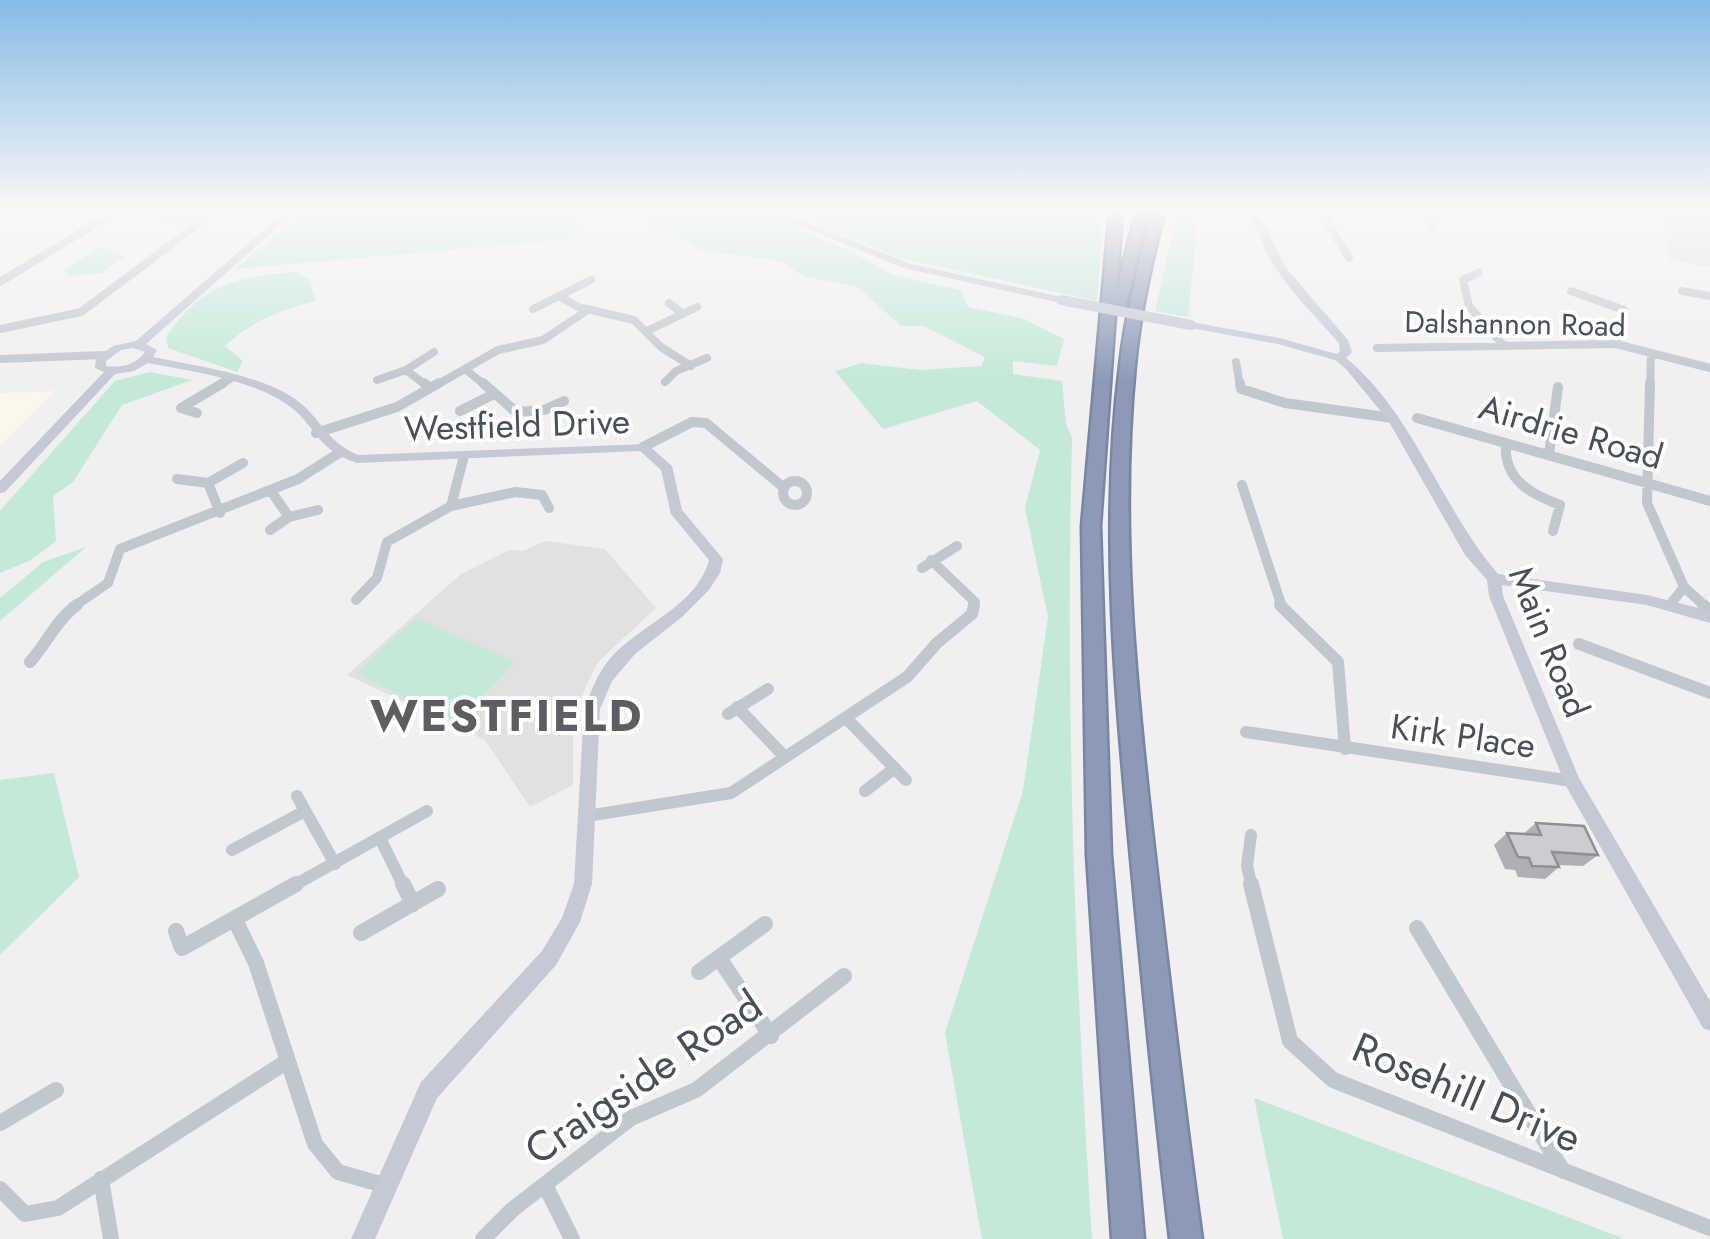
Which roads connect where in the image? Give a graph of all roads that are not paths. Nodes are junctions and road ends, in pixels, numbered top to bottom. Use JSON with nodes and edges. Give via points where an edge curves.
{"nodes":[{"id":1,"x":24,"y":267,"type":"edge"},
{"id":2,"x":143,"y":267,"type":"edge"},
{"id":3,"x":234,"y":267,"type":"edge"},
{"id":4,"x":912,"y":267,"type":"edge"},
{"id":5,"x":1111,"y":267,"type":"edge"},
{"id":6,"x":1129,"y":267,"type":"edge"},
{"id":7,"x":1144,"y":267,"type":"edge"},
{"id":8,"x":1280,"y":267,"type":"edge"},
{"id":9,"x":1478,"y":273,"type":"dead end"},
{"id":10,"x":592,"y":280,"type":"dead end"},
{"id":11,"x":1,"y":281,"type":"edge"},
{"id":12,"x":1571,"y":291,"type":"dead end"},
{"id":13,"x":1682,"y":291,"type":"dead end"},
{"id":14,"x":559,"y":296,"type":"junction"},
{"id":15,"x":1710,"y":296,"type":"edge"},
{"id":16,"x":669,"y":302,"type":"dead end"},
{"id":17,"x":697,"y":308,"type":"dead end"},
{"id":18,"x":533,"y":309,"type":"dead end"},
{"id":19,"x":589,"y":309,"type":"junction"},
{"id":20,"x":683,"y":314,"type":"junction"},
{"id":21,"x":0,"y":329,"type":"edge"},
{"id":22,"x":647,"y":331,"type":"junction"},
{"id":23,"x":1616,"y":344,"type":"junction"},
{"id":24,"x":1504,"y":346,"type":"junction"},
{"id":25,"x":1377,"y":348,"type":"dead end"},
{"id":26,"x":143,"y":352,"type":"junction"},
{"id":27,"x":434,"y":352,"type":"dead end"},
{"id":28,"x":1651,"y":353,"type":"junction"},
{"id":29,"x":104,"y":356,"type":"junction"},
{"id":30,"x":0,"y":358,"type":"edge"},
{"id":31,"x":708,"y":358,"type":"dead end"},
{"id":32,"x":1339,"y":358,"type":"junction"},
{"id":33,"x":1236,"y":362,"type":"dead end"},
{"id":34,"x":692,"y":366,"type":"junction"},
{"id":35,"x":464,"y":368,"type":"junction"},
{"id":36,"x":1710,"y":368,"type":"edge"},
{"id":37,"x":406,"y":370,"type":"junction"},
{"id":38,"x":111,"y":371,"type":"junction"},
{"id":39,"x":230,"y":379,"type":"junction"},
{"id":40,"x":377,"y":380,"type":"dead end"},
{"id":41,"x":665,"y":382,"type":"dead end"},
{"id":42,"x":1102,"y":386,"type":"junction"},
{"id":43,"x":1558,"y":387,"type":"dead end"},
{"id":44,"x":430,"y":388,"type":"junction"},
{"id":45,"x":492,"y":395,"type":"junction"},
{"id":46,"x":564,"y":401,"type":"dead end"},
{"id":47,"x":460,"y":411,"type":"dead end"},
{"id":48,"x":197,"y":412,"type":"dead end"},
{"id":49,"x":1394,"y":418,"type":"junction"},
{"id":50,"x":1417,"y":418,"type":"dead end"},
{"id":51,"x":316,"y":433,"type":"junction"},
{"id":52,"x":1506,"y":442,"type":"junction"},
{"id":53,"x":643,"y":447,"type":"junction"},
{"id":54,"x":339,"y":453,"type":"junction"},
{"id":55,"x":1549,"y":454,"type":"junction"},
{"id":56,"x":464,"y":456,"type":"junction"},
{"id":57,"x":244,"y":463,"type":"dead end"},
{"id":58,"x":177,"y":480,"type":"dead end"},
{"id":59,"x":1648,"y":482,"type":"junction"},
{"id":60,"x":208,"y":483,"type":"junction"},
{"id":61,"x":1242,"y":484,"type":"dead end"},
{"id":62,"x":783,"y":487,"type":"dead end"},
{"id":63,"x":0,"y":489,"type":"edge"},
{"id":64,"x":271,"y":491,"type":"junction"},
{"id":65,"x":1710,"y":501,"type":"edge"},
{"id":66,"x":452,"y":506,"type":"junction"},
{"id":67,"x":549,"y":508,"type":"dead end"},
{"id":68,"x":318,"y":510,"type":"dead end"},
{"id":69,"x":220,"y":513,"type":"junction"},
{"id":70,"x":289,"y":518,"type":"junction"},
{"id":71,"x":270,"y":530,"type":"dead end"},
{"id":72,"x":1553,"y":531,"type":"dead end"},
{"id":73,"x":957,"y":546,"type":"dead end"},
{"id":74,"x":1494,"y":579,"type":"junction"},
{"id":75,"x":1684,"y":587,"type":"junction"},
{"id":76,"x":356,"y":600,"type":"dead end"},
{"id":77,"x":1670,"y":605,"type":"junction"},
{"id":78,"x":1710,"y":614,"type":"edge"},
{"id":79,"x":1579,"y":644,"type":"dead end"},
{"id":80,"x":30,"y":662,"type":"dead end"},
{"id":81,"x":768,"y":689,"type":"dead end"},
{"id":82,"x":1710,"y":692,"type":"edge"},
{"id":83,"x":847,"y":720,"type":"junction"},
{"id":84,"x":1246,"y":732,"type":"dead end"},
{"id":85,"x":1345,"y":749,"type":"junction"},
{"id":86,"x":784,"y":756,"type":"junction"},
{"id":87,"x":895,"y":768,"type":"junction"},
{"id":88,"x":906,"y":780,"type":"dead end"},
{"id":89,"x":1572,"y":781,"type":"junction"},
{"id":90,"x":865,"y":791,"type":"dead end"},
{"id":91,"x":297,"y":796,"type":"dead end"},
{"id":92,"x":306,"y":811,"type":"junction"},
{"id":93,"x":427,"y":811,"type":"dead end"},
{"id":94,"x":587,"y":816,"type":"junction"},
{"id":95,"x":1251,"y":834,"type":"dead end"},
{"id":96,"x":380,"y":838,"type":"junction"},
{"id":97,"x":232,"y":850,"type":"dead end"},
{"id":98,"x":336,"y":864,"type":"junction"},
{"id":99,"x":438,"y":889,"type":"dead end"},
{"id":100,"x":413,"y":904,"type":"junction"},
{"id":101,"x":236,"y":922,"type":"junction"},
{"id":102,"x":765,"y":924,"type":"dead end"},
{"id":103,"x":1417,"y":928,"type":"dead end"},
{"id":104,"x":176,"y":931,"type":"dead end"},
{"id":105,"x":361,"y":934,"type":"dead end"},
{"id":106,"x":719,"y":958,"type":"junction"},
{"id":107,"x":699,"y":972,"type":"dead end"},
{"id":108,"x":844,"y":976,"type":"dead end"},
{"id":109,"x":1710,"y":1021,"type":"edge"},
{"id":110,"x":771,"y":1036,"type":"junction"},
{"id":111,"x":286,"y":1062,"type":"junction"},
{"id":112,"x":56,"y":1090,"type":"dead end"},
{"id":113,"x":0,"y":1123,"type":"edge"},
{"id":114,"x":1563,"y":1171,"type":"junction"},
{"id":115,"x":101,"y":1180,"type":"junction"},
{"id":116,"x":545,"y":1185,"type":"junction"},
{"id":117,"x":387,"y":1186,"type":"junction"},
{"id":118,"x":0,"y":1189,"type":"edge"},
{"id":119,"x":1710,"y":1228,"type":"edge"},
{"id":120,"x":111,"y":1239,"type":"edge"},
{"id":121,"x":363,"y":1239,"type":"edge"},
{"id":122,"x":483,"y":1239,"type":"edge"},
{"id":123,"x":572,"y":1239,"type":"edge"},
{"id":124,"x":1128,"y":1239,"type":"edge"},
{"id":125,"x":1186,"y":1239,"type":"edge"}],
"edges":[{"from":1,"to":11,"type":"street"},
{"from":2,"to":21,"type":"street","via":[[81,312]]},
{"from":3,"to":26,"type":"street"},
{"from":4,"to":32,"type":"street","bridge":true},
{"from":5,"to":42,"type":"highway"},
{"from":6,"to":42,"type":"highway"},
{"from":7,"to":125,"type":"highway","via":[[1135,304],[1121,469],[1122,644]]},
{"from":8,"to":32,"type":"street","name":"Main Road","via":[[1344,342]]},
{"from":9,"to":24,"type":"street","via":[[1463,280],[1469,306]]},
{"from":10,"to":14,"type":"street"},
{"from":12,"to":23,"type":"street","via":[[1624,310]]},
{"from":13,"to":15,"type":"street"},
{"from":14,"to":18,"type":"street"},
{"from":14,"to":19,"type":"street"},
{"from":16,"to":20,"type":"street"},
{"from":17,"to":20,"type":"street"},
{"from":19,"to":22,"type":"street","via":[[634,320]]},
{"from":19,"to":35,"type":"street","via":[[543,340],[498,350]]},
{"from":20,"to":22,"type":"street"},
{"from":22,"to":34,"type":"street"},
{"from":23,"to":24,"type":"street","name":"Dalshannon Road"},
{"from":23,"to":28,"type":"street","name":"Dalshannon Road"},
{"from":24,"to":25,"type":"street","name":"Dalshannon Road"},
{"from":26,"to":29,"type":"street"},
{"from":26,"to":38,"type":"street"},
{"from":26,"to":39,"type":"street"},
{"from":27,"to":37,"type":"street"},
{"from":28,"to":36,"type":"street","name":"Dalshannon Road"},
{"from":28,"to":59,"type":"street"},
{"from":29,"to":30,"type":"street"},
{"from":29,"to":38,"type":"street","via":[[101,368]]},
{"from":31,"to":34,"type":"street"},
{"from":32,"to":49,"type":"street","name":"Main Road"},
{"from":33,"to":49,"type":"street","via":[[1242,389],[1285,403]]},
{"from":34,"to":41,"type":"street"},
{"from":35,"to":44,"type":"street"},
{"from":35,"to":45,"type":"street"},
{"from":37,"to":40,"type":"street"},
{"from":37,"to":44,"type":"street"},
{"from":38,"to":63,"type":"street"},
{"from":39,"to":48,"type":"street","via":[[181,408]]},
{"from":39,"to":51,"type":"street","via":[[288,400]]},
{"from":42,"to":124,"type":"highway","via":[[1090,526],[1098,855]]},
{"from":43,"to":55,"type":"street"},
{"from":44,"to":51,"type":"street","via":[[396,407]]},
{"from":45,"to":46,"type":"street","via":[[511,410],[533,413]]},
{"from":45,"to":47,"type":"street"},
{"from":49,"to":74,"type":"street","name":"Main Road","via":[[1470,551]]},
{"from":50,"to":52,"type":"street","name":"Airdrie Road"},
{"from":51,"to":54,"type":"street"},
{"from":52,"to":55,"type":"street","name":"Airdrie Road"},
{"from":52,"to":72,"type":"street","via":[[1506,462],[1520,487],[1560,505]]},
{"from":53,"to":56,"type":"street","name":"Westfield Drive"},
{"from":53,"to":62,"type":"street","via":[[692,422],[706,422]]},
{"from":53,"to":94,"type":"street","name":"Westfield Drive","via":[[667,469],[676,511],[716,568],[708,584],[618,660],[602,682],[592,708]]},
{"from":54,"to":56,"type":"street","name":"Westfield Drive","via":[[371,461]]},
{"from":54,"to":64,"type":"street"},
{"from":55,"to":59,"type":"street","name":"Airdrie Road"},
{"from":56,"to":66,"type":"street"},
{"from":57,"to":60,"type":"street"},
{"from":58,"to":60,"type":"street"},
{"from":59,"to":65,"type":"street","name":"Airdrie Road"},
{"from":59,"to":75,"type":"street","via":[[1647,503]]},
{"from":60,"to":69,"type":"street"},
{"from":61,"to":85,"type":"street","name":"Kirk Place","via":[[1277,602],[1338,662]]},
{"from":64,"to":69,"type":"street"},
{"from":64,"to":70,"type":"street"},
{"from":66,"to":67,"type":"street","via":[[515,492],[542,494]]},
{"from":66,"to":76,"type":"street","via":[[387,542],[377,578]]},
{"from":68,"to":70,"type":"street"},
{"from":69,"to":80,"type":"street","via":[[120,549],[108,583],[64,612]]},
{"from":70,"to":71,"type":"street"},
{"from":73,"to":83,"type":"street","via":[[926,564],[975,602],[972,614],[907,677]]},
{"from":74,"to":77,"type":"street"},
{"from":74,"to":89,"type":"street","name":"Main Road"},
{"from":75,"to":77,"type":"street"},
{"from":75,"to":78,"type":"street"},
{"from":77,"to":78,"type":"street"},
{"from":79,"to":82,"type":"street"},
{"from":81,"to":86,"type":"street","via":[[732,710]]},
{"from":83,"to":86,"type":"street"},
{"from":83,"to":87,"type":"street"},
{"from":84,"to":85,"type":"street","name":"Kirk Place"},
{"from":85,"to":89,"type":"street","name":"Kirk Place"},
{"from":86,"to":94,"type":"street","via":[[714,799]]},
{"from":87,"to":88,"type":"street"},
{"from":87,"to":90,"type":"street"},
{"from":89,"to":109,"type":"street","name":"Main Road"},
{"from":91,"to":92,"type":"street"},
{"from":92,"to":97,"type":"street"},
{"from":92,"to":98,"type":"street"},
{"from":93,"to":96,"type":"street"},
{"from":94,"to":117,"type":"street","name":"Westfield Drive","via":[[583,884],[570,922],[549,958],[429,1090]]},
{"from":95,"to":114,"type":"street","name":"Rosehill Drive","via":[[1247,866],[1290,1041],[1334,1080]]},
{"from":96,"to":98,"type":"street"},
{"from":96,"to":100,"type":"street"},
{"from":98,"to":101,"type":"street"},
{"from":99,"to":100,"type":"street"},
{"from":100,"to":105,"type":"street"},
{"from":101,"to":104,"type":"street","via":[[182,948]]},
{"from":101,"to":111,"type":"street","via":[[256,963]]},
{"from":102,"to":106,"type":"street"},
{"from":103,"to":114,"type":"street"},
{"from":106,"to":107,"type":"street"},
{"from":106,"to":110,"type":"street"},
{"from":108,"to":110,"type":"street","name":"Craigside Road"},
{"from":110,"to":116,"type":"street","name":"Craigside Road","via":[[696,1090],[632,1118]]},
{"from":111,"to":115,"type":"street"},
{"from":111,"to":117,"type":"street","via":[[326,1158],[338,1172]]},
{"from":112,"to":113,"type":"street"},
{"from":114,"to":119,"type":"street","name":"Rosehill Drive"},
{"from":115,"to":118,"type":"street","via":[[58,1208],[26,1214]]},
{"from":115,"to":120,"type":"street"},
{"from":116,"to":122,"type":"street","name":"Craigside Road"},
{"from":116,"to":123,"type":"street"},
{"from":117,"to":121,"type":"street","name":"Westfield Drive"}]}
